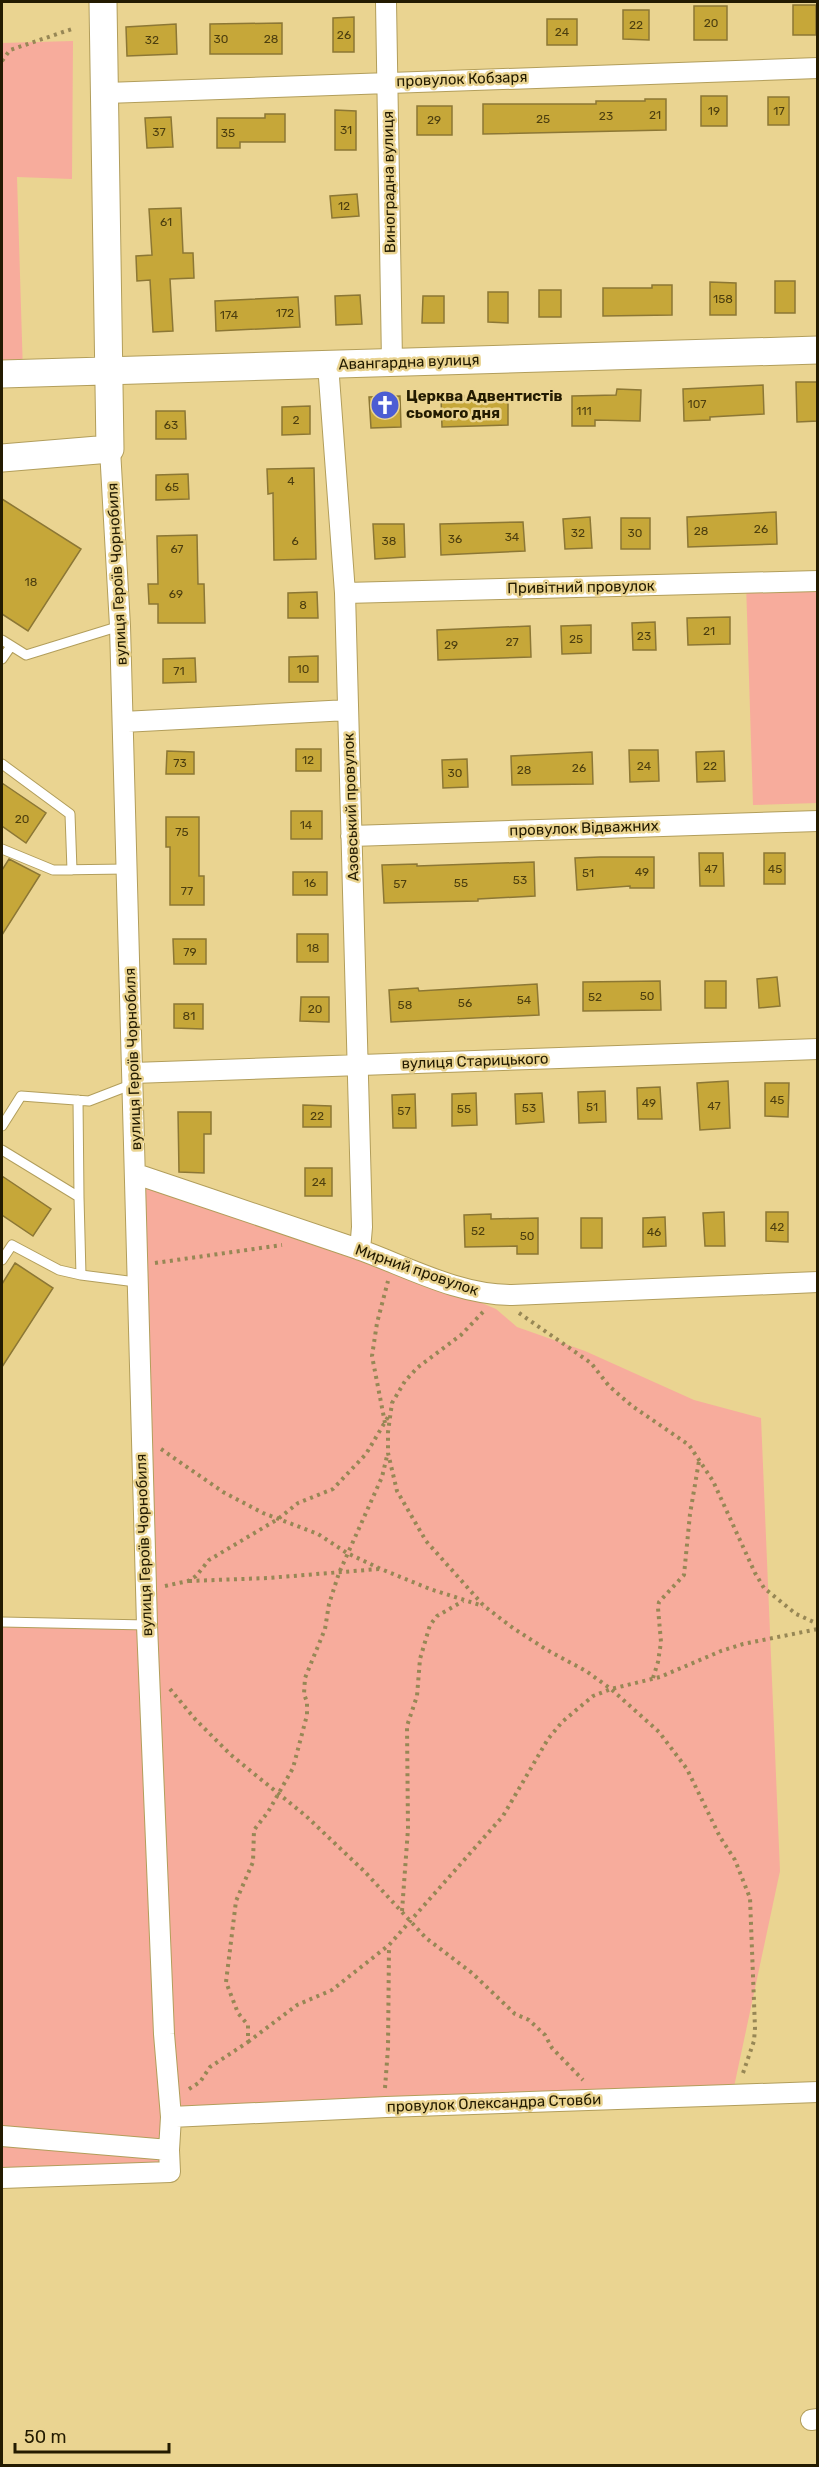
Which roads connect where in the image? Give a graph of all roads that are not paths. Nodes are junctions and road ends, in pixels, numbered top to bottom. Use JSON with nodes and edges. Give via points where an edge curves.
{"nodes":[{"id":1,"x":103,"y":2,"type":"edge"},
{"id":2,"x":386,"y":2,"type":"edge"},
{"id":3,"x":818,"y":68,"type":"edge"},
{"id":4,"x":388,"y":82,"type":"junction"},
{"id":5,"x":106,"y":93,"type":"junction"},
{"id":6,"x":818,"y":350,"type":"edge"},
{"id":7,"x":392,"y":362,"type":"junction"},
{"id":8,"x":328,"y":364,"type":"junction"},
{"id":9,"x":109,"y":371,"type":"junction"},
{"id":10,"x":2,"y":374,"type":"edge"},
{"id":11,"x":110,"y":449,"type":"junction"},
{"id":12,"x":2,"y":458,"type":"edge"},
{"id":13,"x":818,"y":581,"type":"edge"},
{"id":14,"x":345,"y":593,"type":"junction"},
{"id":15,"x":120,"y":626,"type":"junction"},
{"id":16,"x":2,"y":640,"type":"edge"},
{"id":17,"x":11,"y":646,"type":"junction"},
{"id":18,"x":2,"y":659,"type":"edge"},
{"id":19,"x":348,"y":710,"type":"junction"},
{"id":20,"x":123,"y":722,"type":"junction"},
{"id":21,"x":2,"y":764,"type":"edge"},
{"id":22,"x":818,"y":821,"type":"edge"},
{"id":23,"x":351,"y":836,"type":"junction"},
{"id":24,"x":2,"y":849,"type":"edge"},
{"id":25,"x":127,"y":869,"type":"junction"},
{"id":26,"x":72,"y":870,"type":"junction"},
{"id":27,"x":818,"y":1049,"type":"edge"},
{"id":28,"x":358,"y":1065,"type":"junction"},
{"id":29,"x":134,"y":1078,"type":"junction"},
{"id":30,"x":78,"y":1100,"type":"junction"},
{"id":31,"x":2,"y":1126,"type":"edge"},
{"id":32,"x":2,"y":1150,"type":"edge"},
{"id":33,"x":136,"y":1174,"type":"junction"},
{"id":34,"x":79,"y":1197,"type":"junction"},
{"id":35,"x":360,"y":1250,"type":"junction"},
{"id":36,"x":2,"y":1260,"type":"edge"},
{"id":37,"x":136,"y":1273,"type":"junction"},
{"id":38,"x":81,"y":1275,"type":"junction"},
{"id":39,"x":818,"y":1282,"type":"edge"},
{"id":40,"x":2,"y":1622,"type":"edge"},
{"id":41,"x":147,"y":1625,"type":"junction"},
{"id":42,"x":818,"y":2092,"type":"edge"},
{"id":43,"x":170,"y":2108,"type":"junction"},
{"id":44,"x":2,"y":2136,"type":"edge"},
{"id":45,"x":169,"y":2150,"type":"junction"},
{"id":46,"x":2,"y":2178,"type":"edge"}],
"edges":[{"from":1,"to":5,"type":"street","name":"вулиця Героїв Чорнобиля"},
{"from":2,"to":4,"type":"street","name":"Виноградна вулиця"},
{"from":3,"to":4,"type":"street","name":"провулок Кобзаря"},
{"from":4,"to":5,"type":"street","name":"провулок Кобзаря"},
{"from":4,"to":7,"type":"street","name":"Виноградна вулиця"},
{"from":5,"to":9,"type":"street","name":"вулиця Героїв Чорнобиля"},
{"from":6,"to":7,"type":"street","name":"Авангардна вулиця"},
{"from":7,"to":8,"type":"street","name":"Авангардна вулиця"},
{"from":8,"to":9,"type":"street","name":"Авангардна вулиця"},
{"from":8,"to":14,"type":"street","name":"Азовський провулок"},
{"from":9,"to":10,"type":"street","name":"Авангардна вулиця"},
{"from":9,"to":11,"type":"street","name":"вулиця Героїв Чорнобиля"},
{"from":11,"to":12,"type":"street"},
{"from":11,"to":15,"type":"street","name":"вулиця Героїв Чорнобиля"},
{"from":13,"to":14,"type":"street","name":"Привітний провулок"},
{"from":14,"to":19,"type":"street","name":"Азовський провулок"},
{"from":15,"to":17,"type":"lane","via":[[26,655]]},
{"from":15,"to":20,"type":"street","name":"вулиця Героїв Чорнобиля"},
{"from":16,"to":17,"type":"lane"},
{"from":17,"to":18,"type":"lane"},
{"from":19,"to":20,"type":"street"},
{"from":19,"to":23,"type":"street","name":"Азовський провулок"},
{"from":20,"to":25,"type":"street","name":"вулиця Героїв Чорнобиля"},
{"from":21,"to":26,"type":"lane","via":[[69,814]]},
{"from":22,"to":23,"type":"street","name":"провулок Відважних"},
{"from":23,"to":28,"type":"street","name":"Азовський провулок"},
{"from":24,"to":26,"type":"lane","via":[[53,870]]},
{"from":25,"to":26,"type":"lane"},
{"from":25,"to":29,"type":"street","name":"вулиця Героїв Чорнобиля"},
{"from":27,"to":28,"type":"street","name":"вулиця Старицького"},
{"from":28,"to":29,"type":"street","name":"вулиця Старицького"},
{"from":28,"to":35,"type":"street","name":"Азовський провулок"},
{"from":29,"to":30,"type":"lane","via":[[89,1101]]},
{"from":29,"to":33,"type":"street","name":"вулиця Героїв Чорнобиля"},
{"from":30,"to":31,"type":"lane","via":[[21,1096]]},
{"from":30,"to":34,"type":"lane"},
{"from":32,"to":34,"type":"lane"},
{"from":33,"to":35,"type":"street","name":"Мирний провулок"},
{"from":33,"to":37,"type":"street","name":"вулиця Героїв Чорнобиля"},
{"from":34,"to":38,"type":"lane"},
{"from":35,"to":39,"type":"street","name":"Мирний провулок","via":[[464,1289],[499,1295]]},
{"from":36,"to":38,"type":"lane","via":[[12,1245],[59,1270]]},
{"from":37,"to":38,"type":"lane"},
{"from":37,"to":41,"type":"street","name":"вулиця Героїв Чорнобиля"},
{"from":40,"to":41,"type":"lane"},
{"from":41,"to":43,"type":"street","name":"вулиця Героїв Чорнобиля"},
{"from":42,"to":43,"type":"street","name":"провулок Олександра Стовби","via":[[386,2106]]},
{"from":43,"to":45,"type":"street","name":"вулиця Героїв Чорнобиля"},
{"from":44,"to":45,"type":"street"},
{"from":45,"to":46,"type":"street","name":"вулиця Героїв Чорнобиля","via":[[170,2172]]}]}
